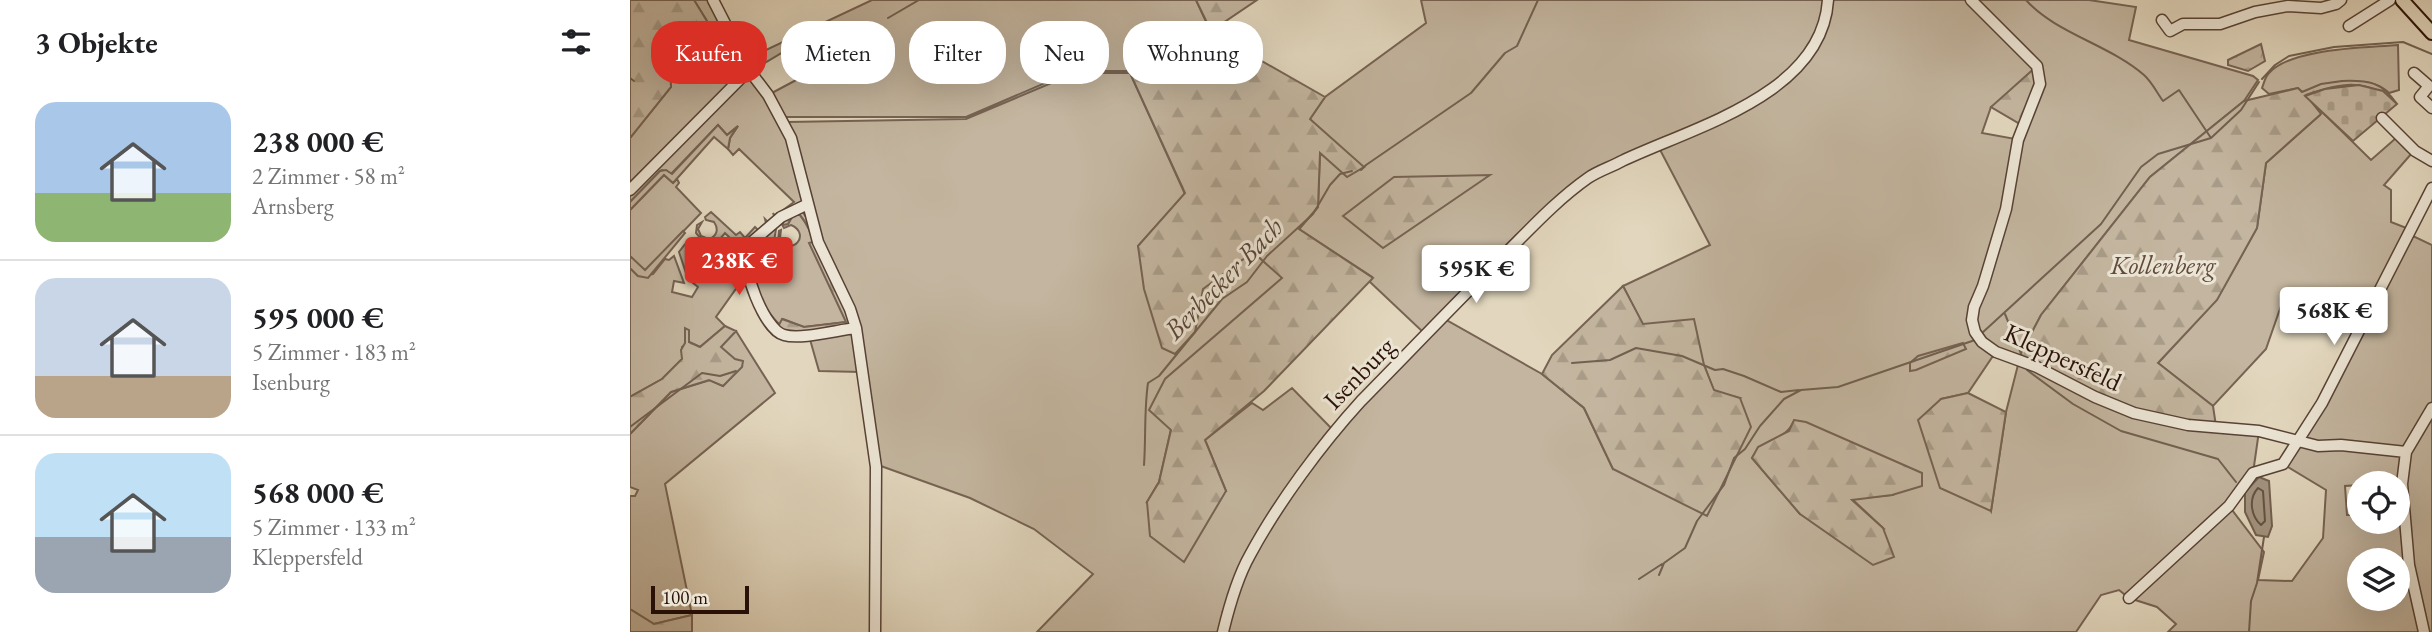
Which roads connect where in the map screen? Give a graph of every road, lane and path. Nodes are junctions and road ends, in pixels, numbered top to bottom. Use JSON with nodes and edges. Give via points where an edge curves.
{"nodes":[{"id":1,"x":713,"y":0,"type":"edge"},
{"id":2,"x":1828,"y":0,"type":"edge"},
{"id":3,"x":1971,"y":0,"type":"edge"},
{"id":4,"x":2341,"y":0,"type":"edge"},
{"id":5,"x":2390,"y":0,"type":"edge"},
{"id":6,"x":2402,"y":0,"type":"edge"},
{"id":7,"x":2162,"y":20,"type":"dead end"},
{"id":8,"x":724,"y":21,"type":"edge"},
{"id":9,"x":2348,"y":26,"type":"dead end"},
{"id":10,"x":2432,"y":33,"type":"edge"},
{"id":11,"x":2414,"y":73,"type":"dead end"},
{"id":12,"x":735,"y":84,"type":"edge"},
{"id":13,"x":760,"y":84,"type":"edge"},
{"id":14,"x":2432,"y":108,"type":"edge"},
{"id":15,"x":2382,"y":118,"type":"dead end"},
{"id":16,"x":2432,"y":161,"type":"edge"},
{"id":17,"x":2432,"y":188,"type":"edge"},
{"id":18,"x":630,"y":190,"type":"edge"},
{"id":19,"x":808,"y":204,"type":"junction"},
{"id":20,"x":856,"y":328,"type":"junction"},
{"id":21,"x":2432,"y":408,"type":"edge"},
{"id":22,"x":2298,"y":441,"type":"junction"},
{"id":23,"x":2406,"y":452,"type":"junction"},
{"id":24,"x":2129,"y":598,"type":"dead end"},
{"id":25,"x":875,"y":632,"type":"edge"},
{"id":26,"x":1223,"y":632,"type":"edge"},
{"id":27,"x":2424,"y":632,"type":"edge"}],
"edges":[{"from":1,"to":8,"type":"street"},
{"from":2,"to":26,"type":"street","name":"Isenburg","via":[[1817,40],[1802,64],[1765,95],[1590,177],[1530,230],[1334,431],[1249,557]]},
{"from":3,"to":22,"type":"street","name":"Kleppersfeld","via":[[2036,66],[2040,84],[2018,139],[2006,209],[1974,307],[1972,320],[1982,342],[2134,413]]},
{"from":4,"to":7,"type":"street","via":[[2321,8],[2288,6],[2255,12],[2220,24],[2183,24],[2170,31]]},
{"from":5,"to":9,"type":"street"},
{"from":6,"to":10,"type":"main road"},
{"from":11,"to":14,"type":"street","via":[[2430,86],[2420,97]]},
{"from":12,"to":18,"type":"street"},
{"from":13,"to":19,"type":"street","via":[[787,128]]},
{"from":15,"to":16,"type":"street","via":[[2415,151]]},
{"from":17,"to":22,"type":"street","via":[[2362,328]]},
{"from":19,"to":20,"type":"street","via":[[823,256]]},
{"from":19,"to":20,"type":"street","via":[[781,217],[746,247],[750,284],[780,335]]},
{"from":20,"to":25,"type":"street","via":[[876,467]]},
{"from":21,"to":23,"type":"street"},
{"from":22,"to":23,"type":"street","name":"Kleppersfeld"},
{"from":22,"to":24,"type":"street","via":[[2283,464],[2253,473],[2229,506]]},
{"from":23,"to":27,"type":"street","via":[[2402,484],[2405,542]]}]}
